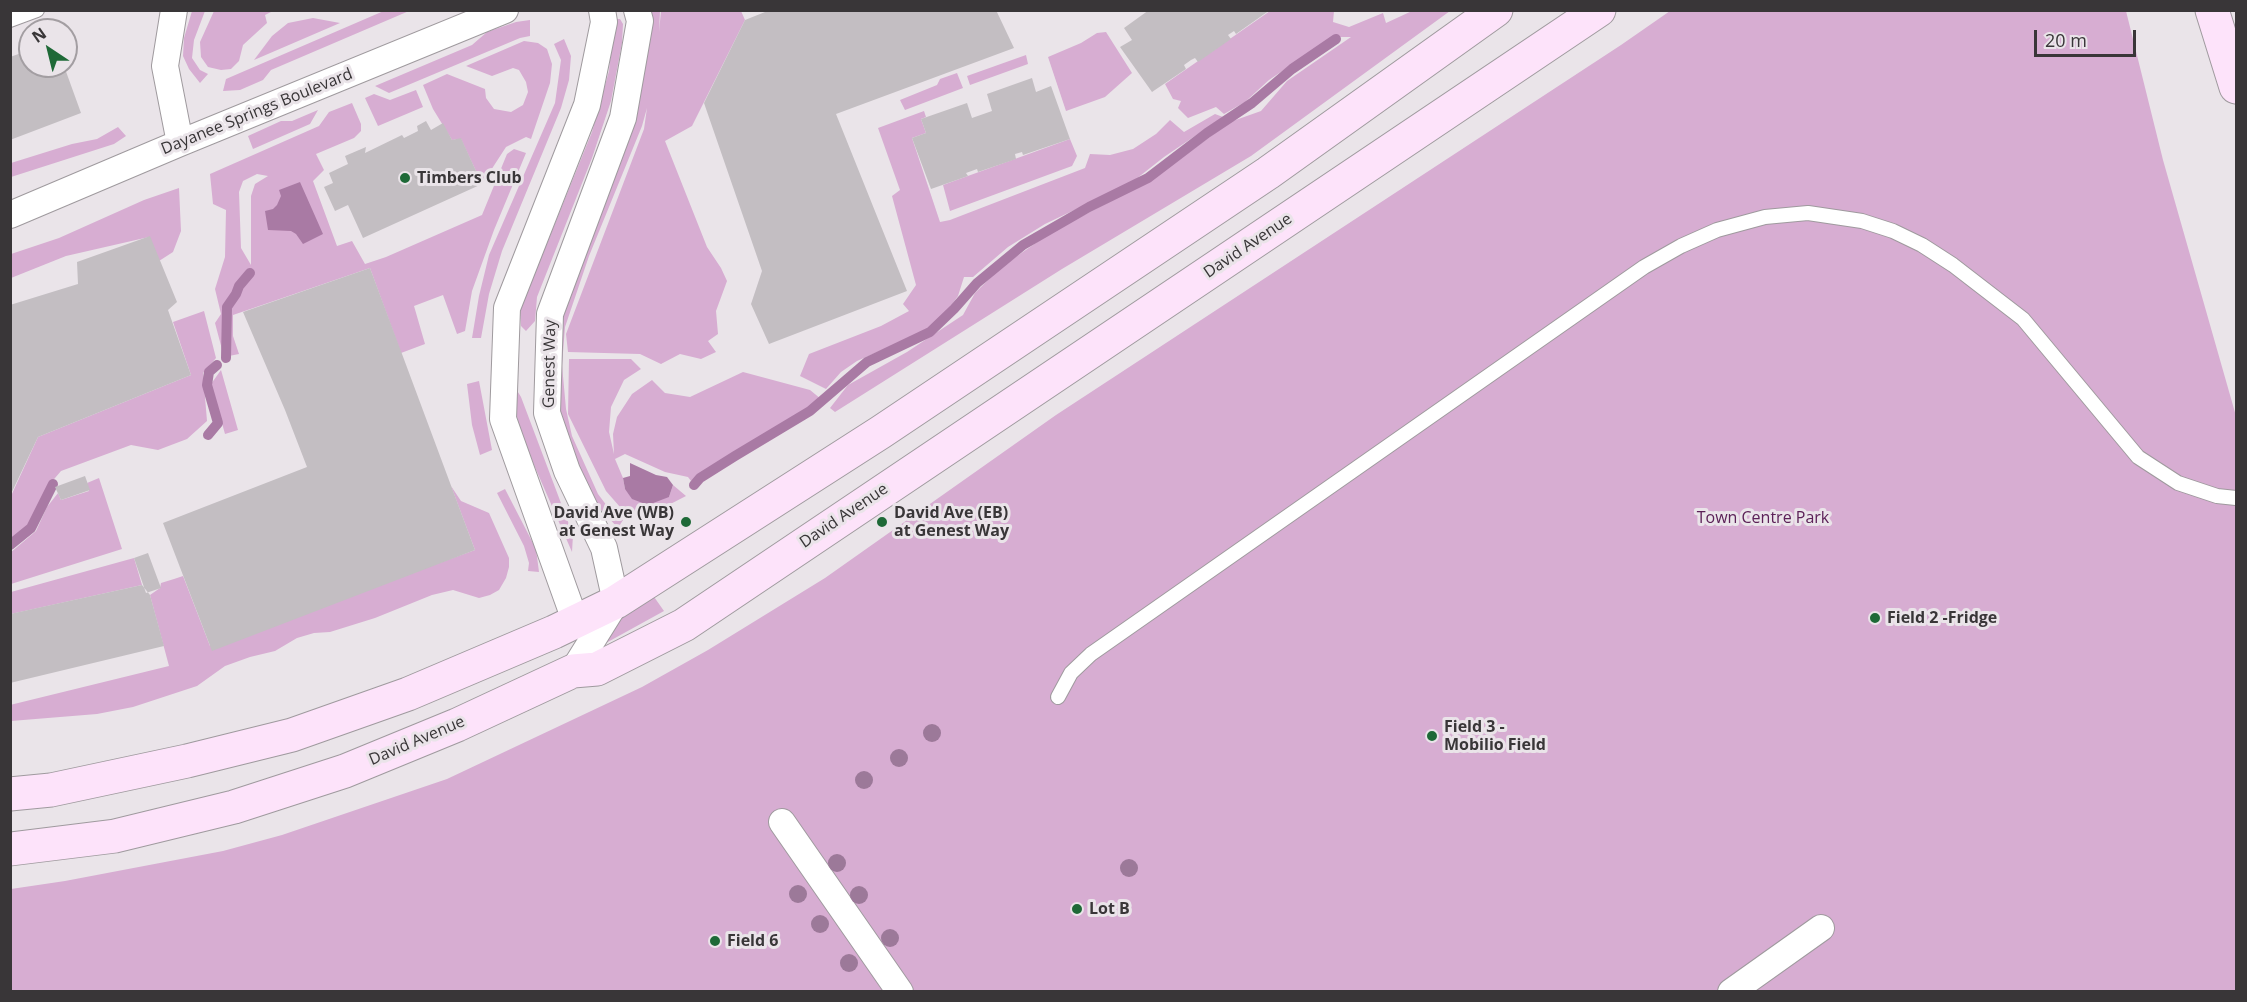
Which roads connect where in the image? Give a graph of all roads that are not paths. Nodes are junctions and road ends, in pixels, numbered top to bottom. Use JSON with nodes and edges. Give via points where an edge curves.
{"nodes":[{"id":1,"x":37,"y":10,"type":"edge"},
{"id":2,"x":174,"y":10,"type":"edge"},
{"id":3,"x":505,"y":10,"type":"edge"},
{"id":4,"x":602,"y":10,"type":"edge"},
{"id":5,"x":637,"y":10,"type":"edge"},
{"id":6,"x":1496,"y":10,"type":"edge"},
{"id":7,"x":1599,"y":10,"type":"edge"},
{"id":8,"x":2212,"y":10,"type":"edge"},
{"id":9,"x":10,"y":20,"type":"edge"},
{"id":10,"x":2236,"y":87,"type":"edge"},
{"id":11,"x":180,"y":143,"type":"junction"},
{"id":12,"x":10,"y":215,"type":"edge"},
{"id":13,"x":2236,"y":498,"type":"edge"},
{"id":14,"x":616,"y":602,"type":"junction"},
{"id":15,"x":576,"y":623,"type":"junction"},
{"id":16,"x":573,"y":671,"type":"junction"},
{"id":17,"x":1058,"y":697,"type":"dead end"},
{"id":18,"x":10,"y":794,"type":"edge"},
{"id":19,"x":782,"y":822,"type":"dead end"},
{"id":20,"x":10,"y":849,"type":"edge"},
{"id":21,"x":1821,"y":928,"type":"dead end"},
{"id":22,"x":900,"y":992,"type":"edge"},
{"id":23,"x":1731,"y":992,"type":"edge"}],
"edges":[{"from":1,"to":9,"type":"lane"},
{"from":2,"to":11,"type":"street","via":[[165,66]]},
{"from":3,"to":11,"type":"street","name":"Dayanee Springs Boulevard"},
{"from":4,"to":15,"type":"street","via":[[604,22],[587,105],[507,308],[503,419]]},
{"from":5,"to":14,"type":"street","name":"Genest Way","via":[[640,21],[622,118],[550,314],[547,413],[567,471],[604,548]]},
{"from":6,"to":14,"type":"main road","via":[[1268,173],[881,432]]},
{"from":7,"to":16,"type":"main road","name":"David Avenue","via":[[684,625],[597,669]]},
{"from":8,"to":10,"type":"main road"},
{"from":11,"to":12,"type":"street","name":"Dayanee Springs Boulevard"},
{"from":13,"to":17,"type":"lane","via":[[2178,483],[2138,457],[2023,319],[1922,245],[1862,221],[1808,213],[1765,217],[1717,230],[1644,267],[1091,654],[1071,673]]},
{"from":14,"to":15,"type":"main road"},
{"from":14,"to":16,"type":"street"},
{"from":15,"to":18,"type":"main road","via":[[408,693],[292,735],[51,790]]},
{"from":16,"to":20,"type":"main road","name":"David Avenue","via":[[345,771],[234,807],[115,836]]},
{"from":19,"to":22,"type":"street"},
{"from":21,"to":23,"type":"street"}]}
